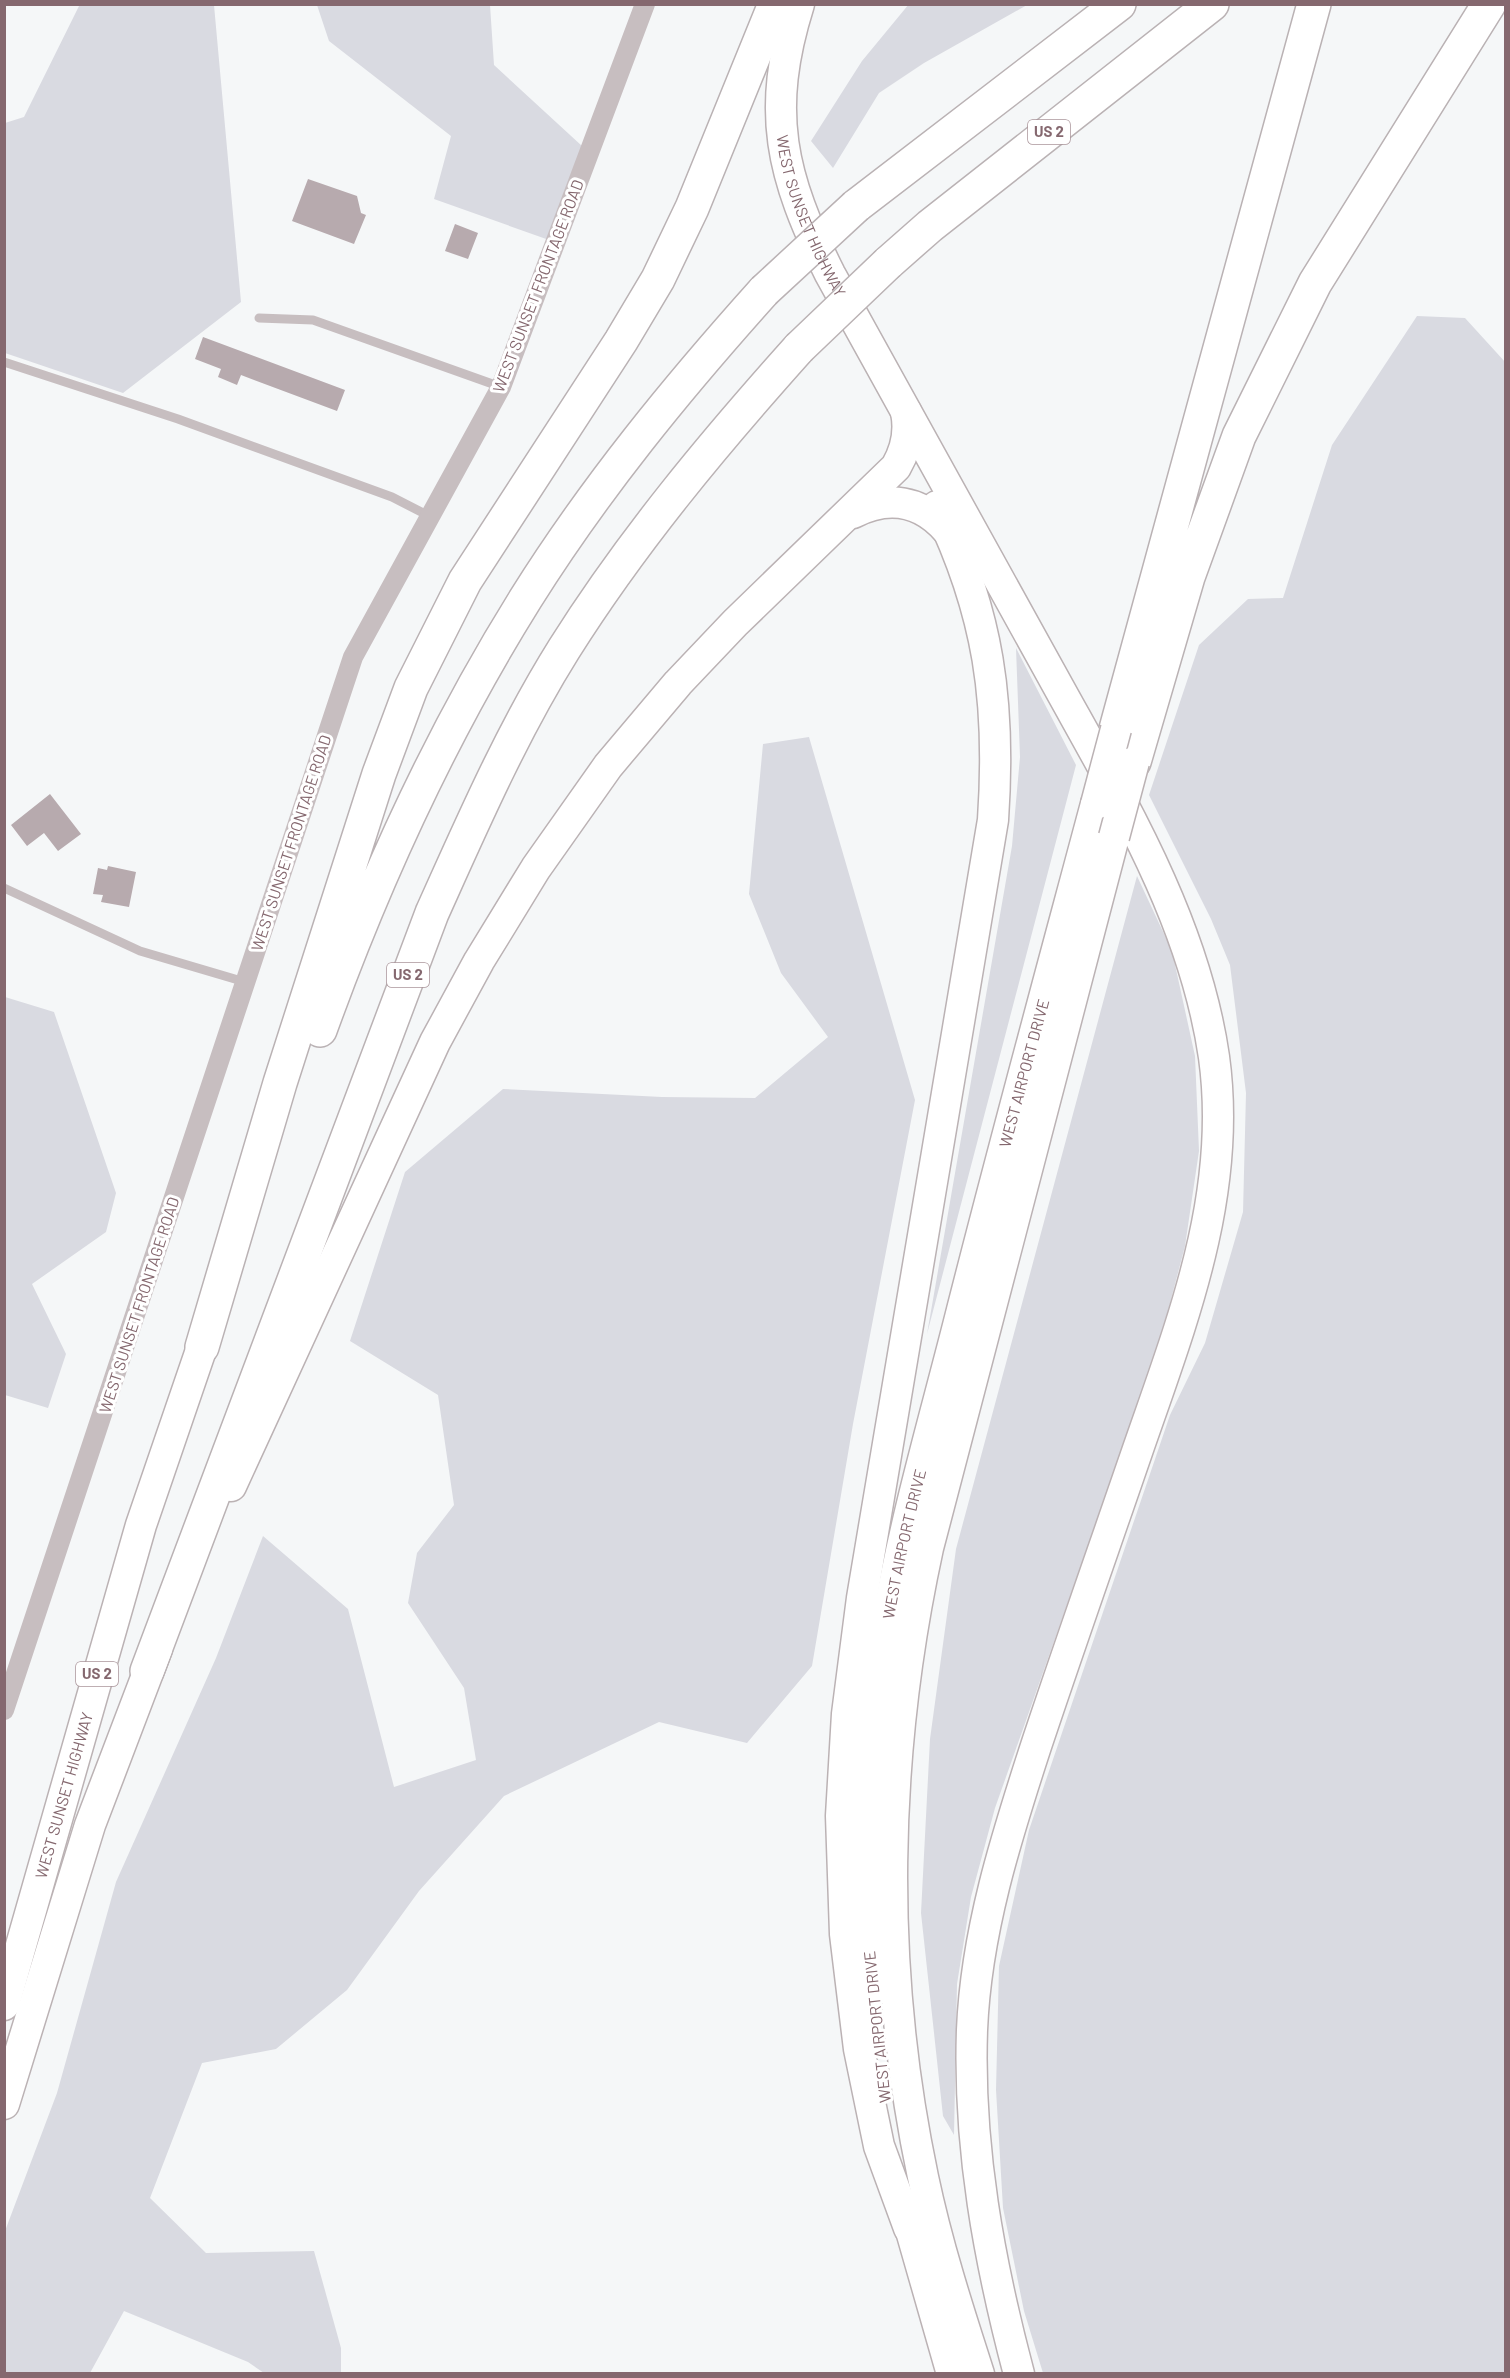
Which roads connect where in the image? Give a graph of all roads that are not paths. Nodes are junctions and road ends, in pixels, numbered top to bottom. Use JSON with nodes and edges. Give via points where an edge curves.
{"nodes":[{"id":1,"x":645,"y":4,"type":"edge"},
{"id":2,"x":777,"y":4,"type":"edge"},
{"id":3,"x":799,"y":4,"type":"edge"},
{"id":4,"x":1119,"y":4,"type":"edge"},
{"id":5,"x":1212,"y":4,"type":"edge"},
{"id":6,"x":1314,"y":4,"type":"edge"},
{"id":7,"x":1489,"y":4,"type":"edge"},
{"id":8,"x":259,"y":318,"type":"dead end"},
{"id":9,"x":4,"y":362,"type":"edge"},
{"id":10,"x":501,"y":387,"type":"junction"},
{"id":11,"x":906,"y":412,"type":"junction"},
{"id":12,"x":906,"y":444,"type":"junction"},
{"id":13,"x":431,"y":517,"type":"junction"},
{"id":14,"x":836,"y":525,"type":"junction"},
{"id":15,"x":952,"y":536,"type":"junction"},
{"id":16,"x":1116,"y":729,"type":"joint"},
{"id":17,"x":1134,"y":762,"type":"joint"},
{"id":18,"x":4,"y":888,"type":"edge"},
{"id":19,"x":245,"y":982,"type":"junction"},
{"id":20,"x":202,"y":1347,"type":"junction"},
{"id":21,"x":147,"y":1671,"type":"junction"},
{"id":22,"x":4,"y":1710,"type":"edge"},
{"id":23,"x":4,"y":2005,"type":"edge"},
{"id":24,"x":4,"y":2104,"type":"edge"},
{"id":25,"x":909,"y":2228,"type":"junction"},
{"id":26,"x":952,"y":2373,"type":"edge"},
{"id":27,"x":979,"y":2373,"type":"edge"},
{"id":28,"x":1019,"y":2373,"type":"edge"}],
"edges":[{"from":1,"to":10,"type":"street","name":"WEST SUNSET FRONTAGE ROAD"},
{"from":2,"to":12,"type":"main road","via":[[764,80],[765,122],[774,184],[811,273]]},
{"from":2,"to":20,"type":"highway","via":[[692,208],[658,279],[465,581],[411,688],[379,774],[280,1083]]},
{"from":3,"to":11,"type":"main road","name":"WEST SUNSET HIGHWAY","via":[[785,56],[781,96],[783,142],[793,190],[807,229]]},
{"from":4,"to":20,"type":"highway","number":"US 2","bridge":true,"via":[[856,206],[764,291],[687,378],[603,484],[526,598],[449,730],[374,891]]},
{"from":5,"to":21,"type":"highway","number":"US 2","bridge":true,"via":[[939,219],[799,348],[656,516],[564,650],[479,808],[432,913]]},
{"from":6,"to":16,"type":"highway"},
{"from":7,"to":17,"type":"highway","via":[[1316,283],[1239,436],[1188,577]]},
{"from":8,"to":10,"type":"lane","via":[[314,320]]},
{"from":9,"to":13,"type":"lane","via":[[178,418],[392,497]]},
{"from":10,"to":13,"type":"street","name":"WEST SUNSET FRONTAGE ROAD"},
{"from":11,"to":12,"type":"main road"},
{"from":11,"to":28,"type":"main road","name":"WEST SUNSET HIGHWAY","via":[[1156,871],[1186,943],[1214,1059],[1218,1149],[1203,1251],[1019,1798],[987,1915],[972,2027],[976,2152],[997,2290]]},
{"from":12,"to":14,"type":"main road","via":[[896,467]]},
{"from":12,"to":15,"type":"main road"},
{"from":13,"to":19,"type":"street","name":"WEST SUNSET FRONTAGE ROAD","via":[[353,657]]},
{"from":14,"to":15,"type":"main road","via":[[863,508],[894,502],[928,512]]},
{"from":14,"to":21,"type":"main road","name":"WEST SUNSET HIGHWAY","via":[[720,637],[650,716],[588,793],[507,913],[435,1042]]},
{"from":15,"to":25,"type":"main road","via":[[978,610],[991,675],[997,759],[993,820],[862,1598],[847,1714],[841,1816],[845,1934],[860,2049],[879,2146]]},
{"from":16,"to":25,"type":"main road","name":"WEST AIRPORT DRIVE","bridge":true,"via":[[911,1513],[889,1610],[875,1710],[867,1834],[868,1942],[878,2065]]},
{"from":17,"to":27,"type":"main road","name":"WEST AIRPORT DRIVE","bridge":true,"via":[[928,1548],[907,1656],[894,1771],[892,1924],[905,2077],[932,2216]]},
{"from":18,"to":19,"type":"lane","via":[[140,951]]},
{"from":19,"to":22,"type":"street","name":"WEST SUNSET FRONTAGE ROAD"},
{"from":20,"to":23,"type":"main road","name":"WEST SUNSET HIGHWAY","number":"US 2","via":[[141,1525]]},
{"from":21,"to":24,"type":"main road","name":"WEST SUNSET HIGHWAY","number":"US 2","via":[[72,1878]]},
{"from":25,"to":26,"type":"main road","name":"WEST AIRPORT DRIVE"}]}
